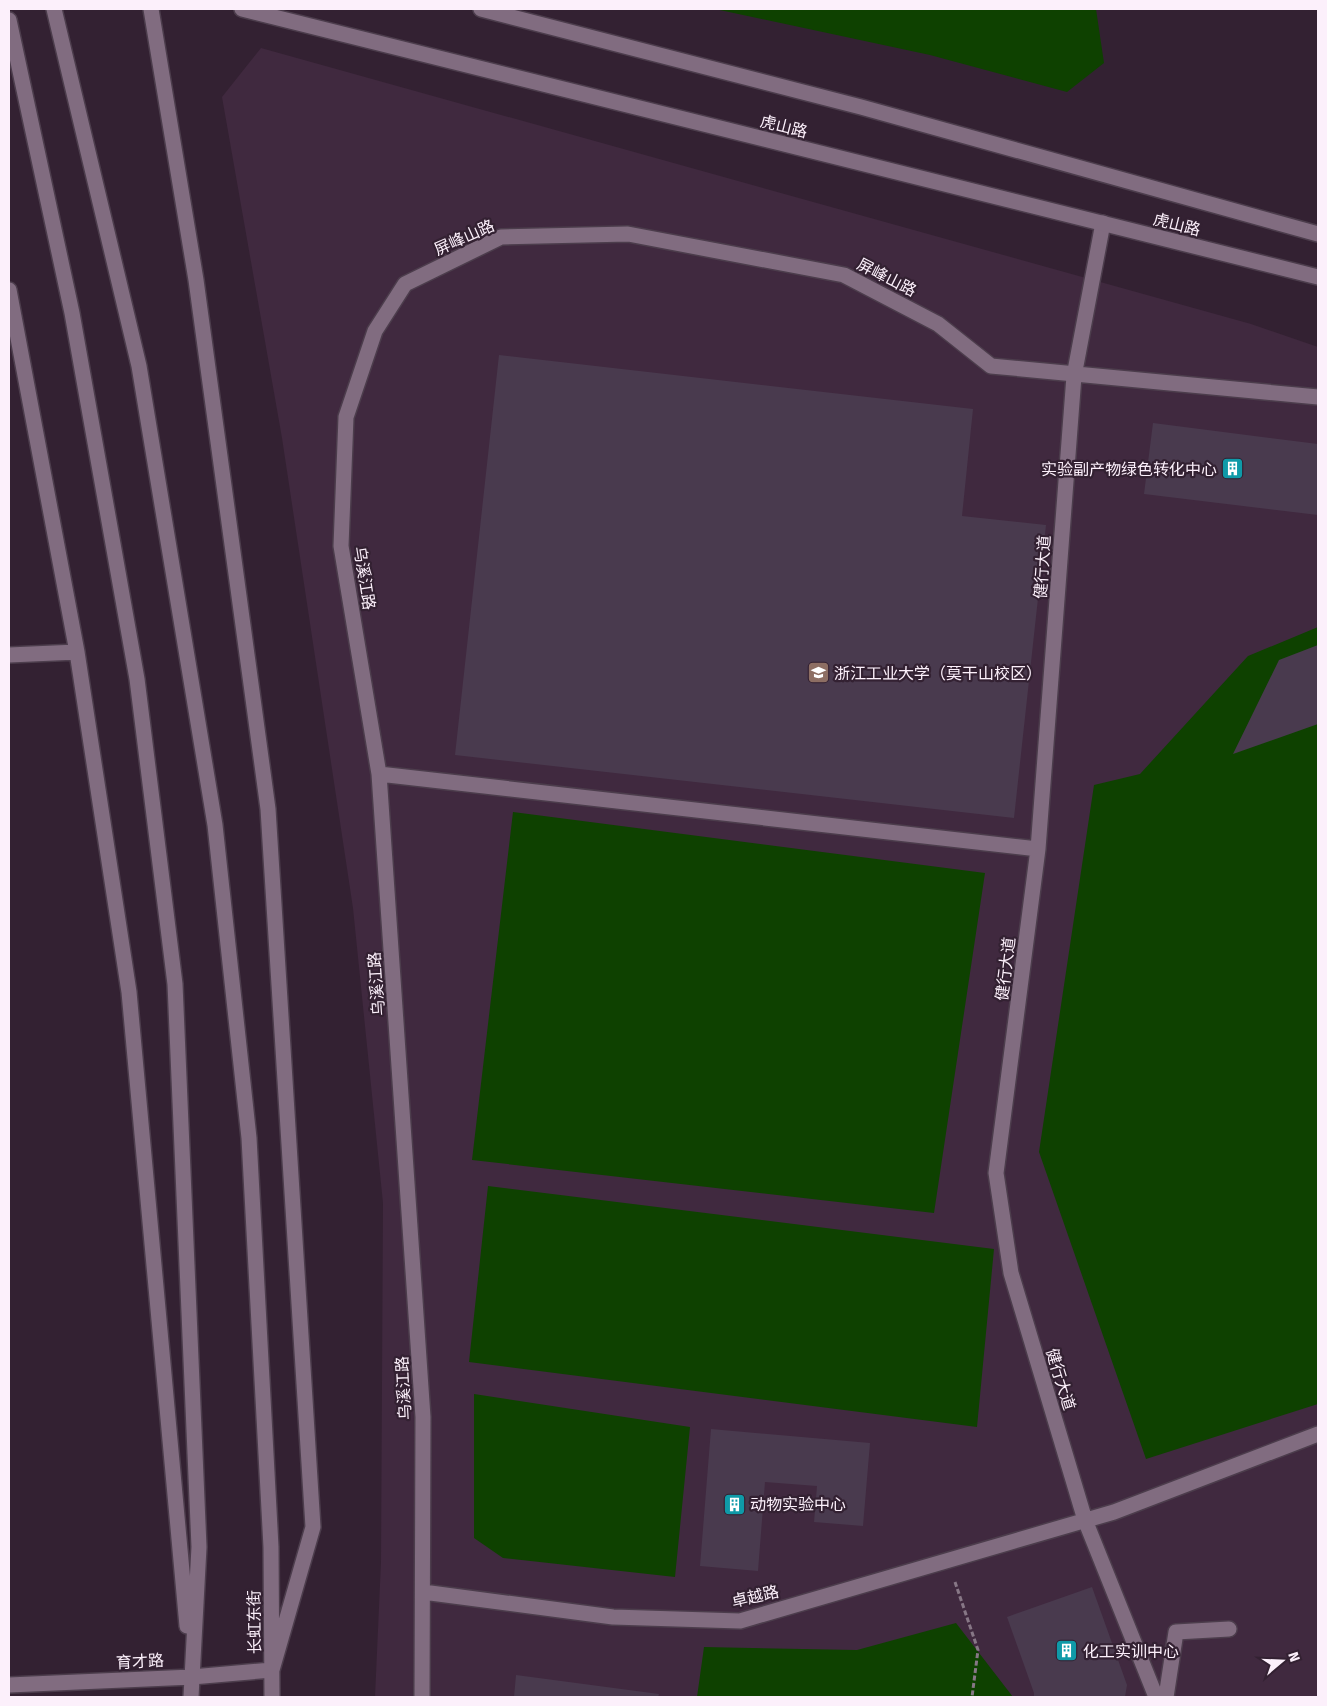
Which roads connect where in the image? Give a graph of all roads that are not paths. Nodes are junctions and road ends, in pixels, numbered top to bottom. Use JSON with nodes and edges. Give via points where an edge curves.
{"nodes":[{"id":1,"x":54,"y":9,"type":"edge"},
{"id":2,"x":151,"y":9,"type":"edge"},
{"id":3,"x":242,"y":9,"type":"edge"},
{"id":4,"x":481,"y":9,"type":"edge"},
{"id":5,"x":9,"y":20,"type":"edge"},
{"id":6,"x":1103,"y":223,"type":"junction"},
{"id":7,"x":1318,"y":234,"type":"edge"},
{"id":8,"x":1318,"y":277,"type":"edge"},
{"id":9,"x":404,"y":284,"type":"joint"},
{"id":10,"x":9,"y":290,"type":"edge"},
{"id":11,"x":1074,"y":376,"type":"junction"},
{"id":12,"x":1318,"y":397,"type":"edge"},
{"id":13,"x":77,"y":652,"type":"junction"},
{"id":14,"x":9,"y":655,"type":"edge"},
{"id":15,"x":379,"y":774,"type":"junction"},
{"id":16,"x":1038,"y":849,"type":"junction"},
{"id":17,"x":1318,"y":1434,"type":"edge"},
{"id":18,"x":1085,"y":1520,"type":"junction"},
{"id":19,"x":422,"y":1592,"type":"junction"},
{"id":20,"x":1229,"y":1629,"type":"dead end"},
{"id":21,"x":272,"y":1670,"type":"junction"},
{"id":22,"x":192,"y":1677,"type":"junction"},
{"id":23,"x":9,"y":1685,"type":"edge"},
{"id":24,"x":191,"y":1697,"type":"edge"},
{"id":25,"x":272,"y":1697,"type":"edge"},
{"id":26,"x":422,"y":1697,"type":"edge"},
{"id":27,"x":1156,"y":1697,"type":"edge"},
{"id":28,"x":1166,"y":1697,"type":"edge"}],
"edges":[{"from":1,"to":21,"type":"main road","name":"长虹东街","via":[[139,366],[215,825],[249,1138],[271,1546]]},
{"from":2,"to":21,"type":"main road","via":[[196,280],[268,809],[313,1527]]},
{"from":3,"to":6,"type":"main road","name":"虎山路"},
{"from":4,"to":7,"type":"main road","name":"虎山路","via":[[861,107]]},
{"from":5,"to":22,"type":"main road","via":[[72,313],[137,679],[175,984],[199,1547]]},
{"from":6,"to":8,"type":"main road","name":"虎山路"},
{"from":6,"to":11,"type":"main road","name":"健行大道"},
{"from":9,"to":11,"type":"main road","name":"屏峰山路","via":[[501,237],[628,234],[844,274],[938,324],[991,366]]},
{"from":9,"to":15,"type":"main road","name":"乌溪江路","via":[[374,330],[346,417],[341,546]]},
{"from":10,"to":13,"type":"main road"},
{"from":11,"to":12,"type":"main road","name":"屏峰山路"},
{"from":11,"to":16,"type":"main road","name":"健行大道"},
{"from":13,"to":14,"type":"main road"},
{"from":13,"to":22,"type":"main road","via":[[129,992]]},
{"from":15,"to":16,"type":"main road"},
{"from":15,"to":19,"type":"main road","name":"乌溪江路","via":[[423,1417]]},
{"from":16,"to":18,"type":"main road","name":"健行大道","via":[[996,1173],[1011,1274]]},
{"from":17,"to":18,"type":"main road","name":"卓越路","via":[[1114,1512]]},
{"from":18,"to":19,"type":"main road","name":"卓越路","via":[[740,1621],[613,1617]]},
{"from":18,"to":27,"type":"main road","name":"健行大道"},
{"from":19,"to":26,"type":"main road","name":"乌溪江路"},
{"from":20,"to":28,"type":"main road","via":[[1176,1632]]},
{"from":21,"to":22,"type":"main road","name":"育才路"},
{"from":21,"to":25,"type":"main road","name":"长虹东街"},
{"from":22,"to":23,"type":"main road","name":"育才路"},
{"from":22,"to":24,"type":"main road"}]}
